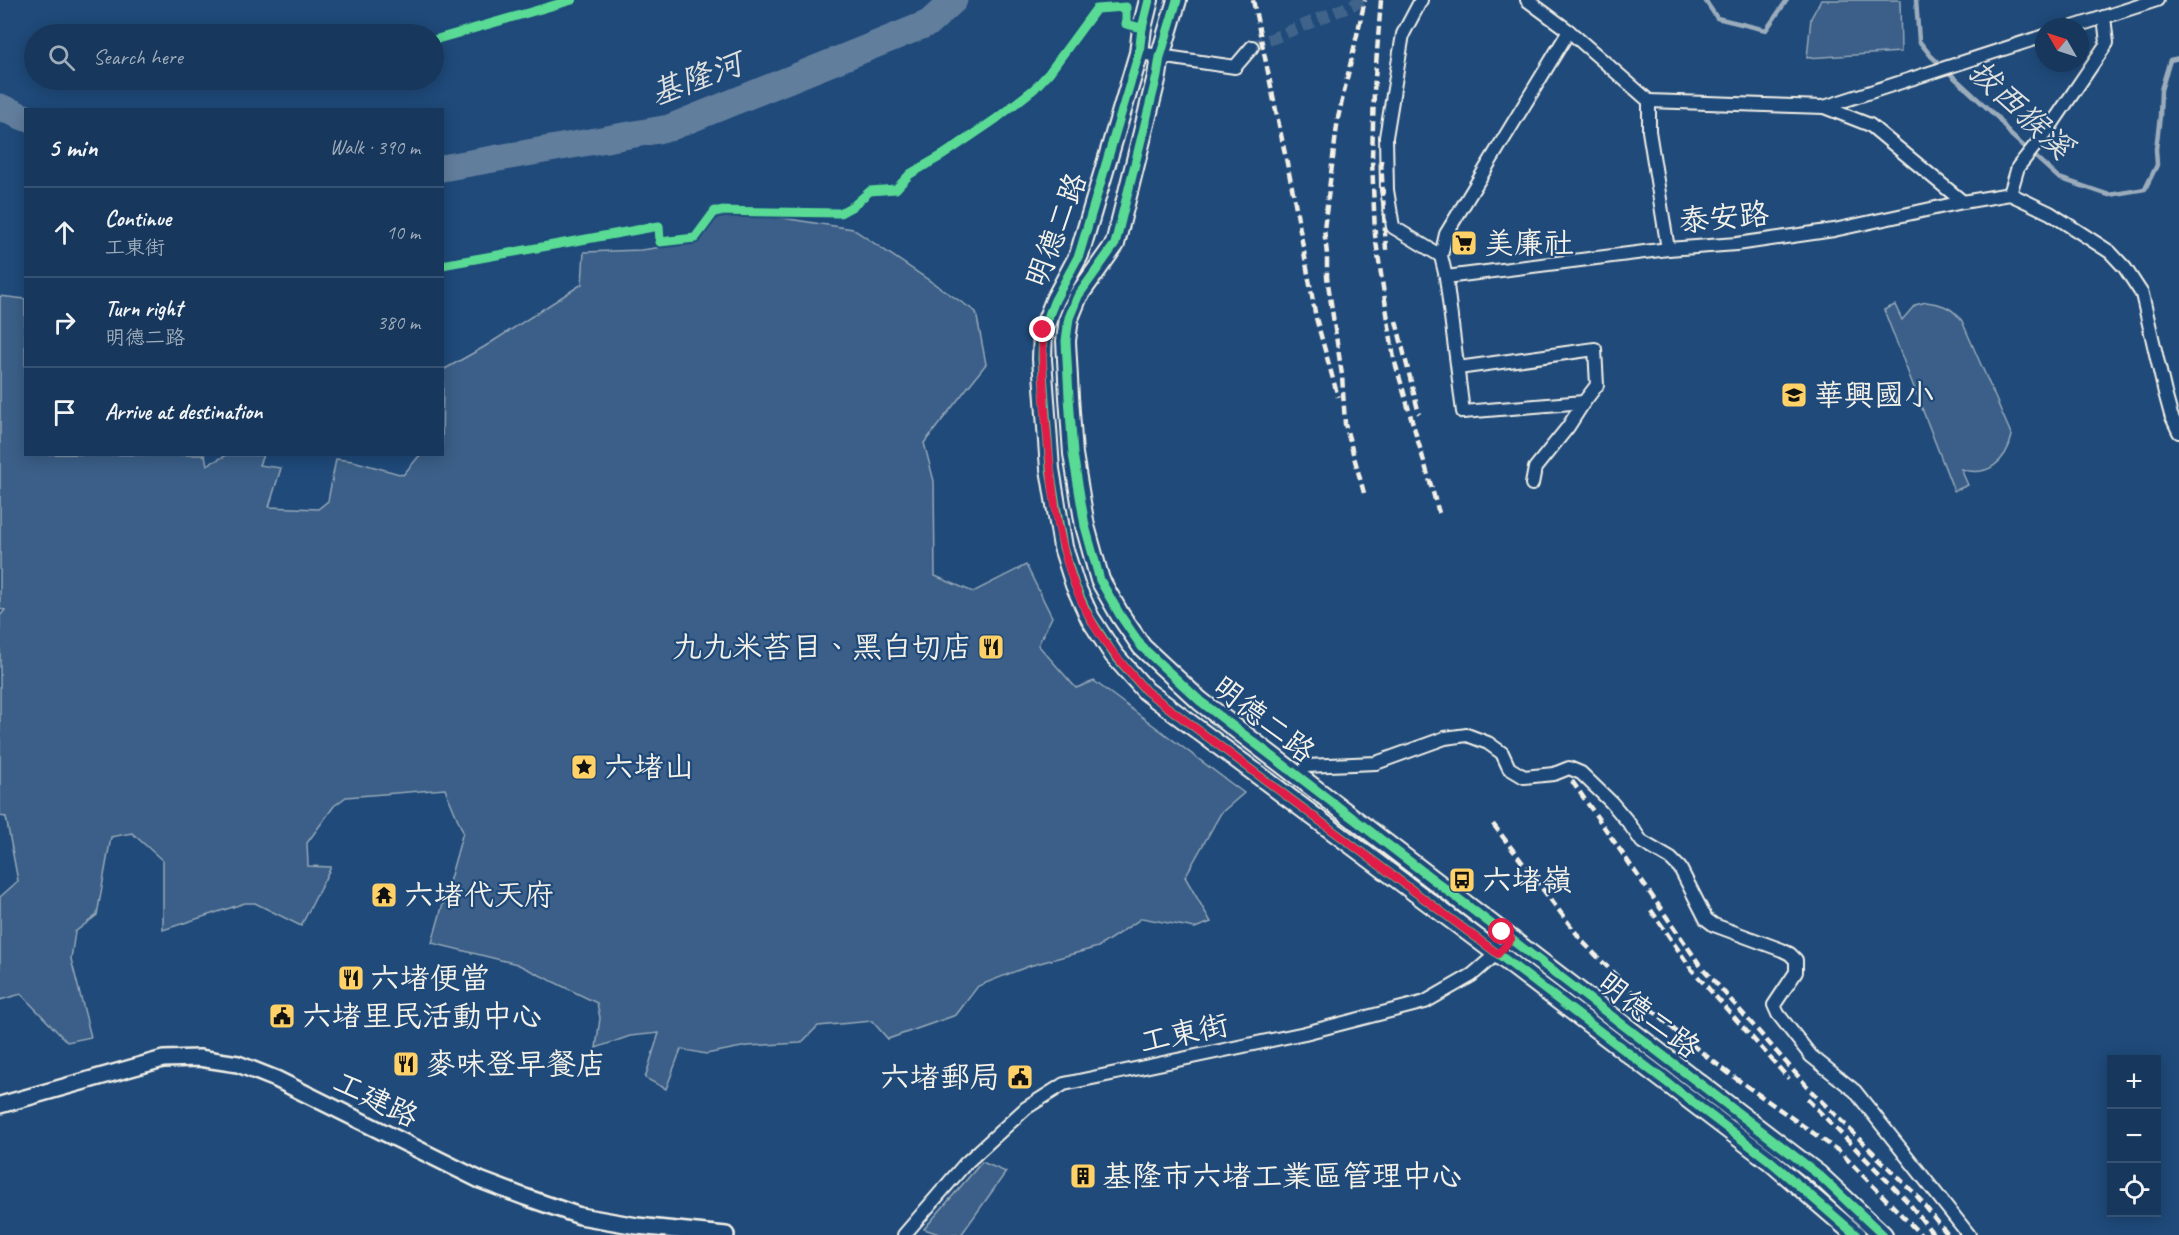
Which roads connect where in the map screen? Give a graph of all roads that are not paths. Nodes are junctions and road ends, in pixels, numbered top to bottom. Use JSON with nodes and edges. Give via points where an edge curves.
{"nodes":[{"id":1,"x":1149,"y":0,"type":"edge"},
{"id":2,"x":1178,"y":0,"type":"edge"},
{"id":3,"x":1421,"y":0,"type":"edge"},
{"id":4,"x":1527,"y":0,"type":"edge"},
{"id":5,"x":2157,"y":0,"type":"edge"},
{"id":6,"x":2104,"y":17,"type":"junction"},
{"id":7,"x":2089,"y":22,"type":"edge"},
{"id":8,"x":1569,"y":31,"type":"junction"},
{"id":9,"x":2035,"y":39,"type":"edge"},
{"id":10,"x":1252,"y":47,"type":"tunnel mouth"},
{"id":11,"x":1139,"y":52,"type":"junction"},
{"id":12,"x":1160,"y":57,"type":"junction"},
{"id":13,"x":1649,"y":101,"type":"junction"},
{"id":14,"x":1824,"y":107,"type":"junction"},
{"id":15,"x":2010,"y":194,"type":"junction"},
{"id":16,"x":1963,"y":202,"type":"junction"},
{"id":17,"x":1668,"y":249,"type":"junction"},
{"id":18,"x":1441,"y":256,"type":"junction"},
{"id":19,"x":1446,"y":277,"type":"junction"},
{"id":20,"x":1458,"y":368,"type":"junction"},
{"id":21,"x":1584,"y":402,"type":"junction"},
{"id":22,"x":2179,"y":432,"type":"edge"},
{"id":23,"x":1532,"y":484,"type":"dead end"},
{"id":24,"x":1306,"y":766,"type":"dead end"},
{"id":25,"x":1511,"y":939,"type":"junction"},
{"id":26,"x":1498,"y":954,"type":"junction"},
{"id":27,"x":0,"y":1104,"type":"edge"},
{"id":28,"x":726,"y":1235,"type":"edge"},
{"id":29,"x":904,"y":1235,"type":"edge"},
{"id":30,"x":1856,"y":1235,"type":"edge"},
{"id":31,"x":1883,"y":1235,"type":"edge"},
{"id":32,"x":1969,"y":1235,"type":"edge"}],
"edges":[{"from":1,"to":11,"type":"main road","name":"明德二路"},
{"from":2,"to":12,"type":"main road","name":"明德二路"},
{"from":3,"to":18,"type":"street","via":[[1403,34],[1386,137],[1387,190],[1394,227]]},
{"from":4,"to":8,"type":"street"},
{"from":5,"to":6,"type":"street"},
{"from":6,"to":7,"type":"street"},
{"from":6,"to":15,"type":"street","via":[[2107,43],[2018,167]]},
{"from":8,"to":13,"type":"street"},
{"from":8,"to":18,"type":"street","via":[[1446,234]]},
{"from":9,"to":14,"type":"street"},
{"from":10,"to":12,"type":"street","via":[[1235,67]]},
{"from":11,"to":12,"type":"street"},
{"from":11,"to":26,"type":"main road","name":"明德二路","via":[[1079,255],[1043,330],[1050,469],[1063,547],[1075,585],[1114,655],[1146,691]]},
{"from":12,"to":25,"type":"main road","name":"明德二路","via":[[1115,244],[1078,296],[1069,318],[1066,341],[1073,454],[1085,526],[1100,580],[1142,647],[1200,701]]},
{"from":13,"to":14,"type":"street"},
{"from":13,"to":17,"type":"street","name":"泰安路","via":[[1649,131]]},
{"from":14,"to":16,"type":"street","via":[[1870,125]]},
{"from":15,"to":16,"type":"street","name":"泰安路"},
{"from":15,"to":22,"type":"street","via":[[2050,213],[2109,252],[2125,268],[2142,294]]},
{"from":16,"to":17,"type":"street","name":"泰安路","via":[[1834,230]]},
{"from":17,"to":19,"type":"street"},
{"from":18,"to":19,"type":"street"},
{"from":19,"to":20,"type":"street"},
{"from":20,"to":21,"type":"street","via":[[1463,412]]},
{"from":20,"to":21,"type":"street","via":[[1595,349],[1597,385]]},
{"from":21,"to":23,"type":"street","via":[[1535,468]]},
{"from":24,"to":32,"type":"street","via":[[1376,763],[1445,738],[1467,735],[1502,753],[1509,768],[1524,777],[1569,768],[1581,773],[1617,809],[1642,842],[1680,868],[1706,919],[1796,960],[1796,972],[1774,1005],[1778,1014],[1811,1056],[1855,1091]]},
{"from":25,"to":26,"type":"street","name":"工東街"},
{"from":25,"to":31,"type":"main road","name":"明德二路","via":[[1819,1176]]},
{"from":26,"to":29,"type":"street","name":"工東街","via":[[1472,975],[1425,1002],[1305,1034],[1064,1084],[1026,1108],[965,1164]]},
{"from":26,"to":30,"type":"main road","name":"明德二路","via":[[1769,1160]]},
{"from":27,"to":28,"type":"street","name":"工建路","via":[[164,1059],[199,1058],[238,1064],[480,1180],[525,1197],[580,1216]]}]}
